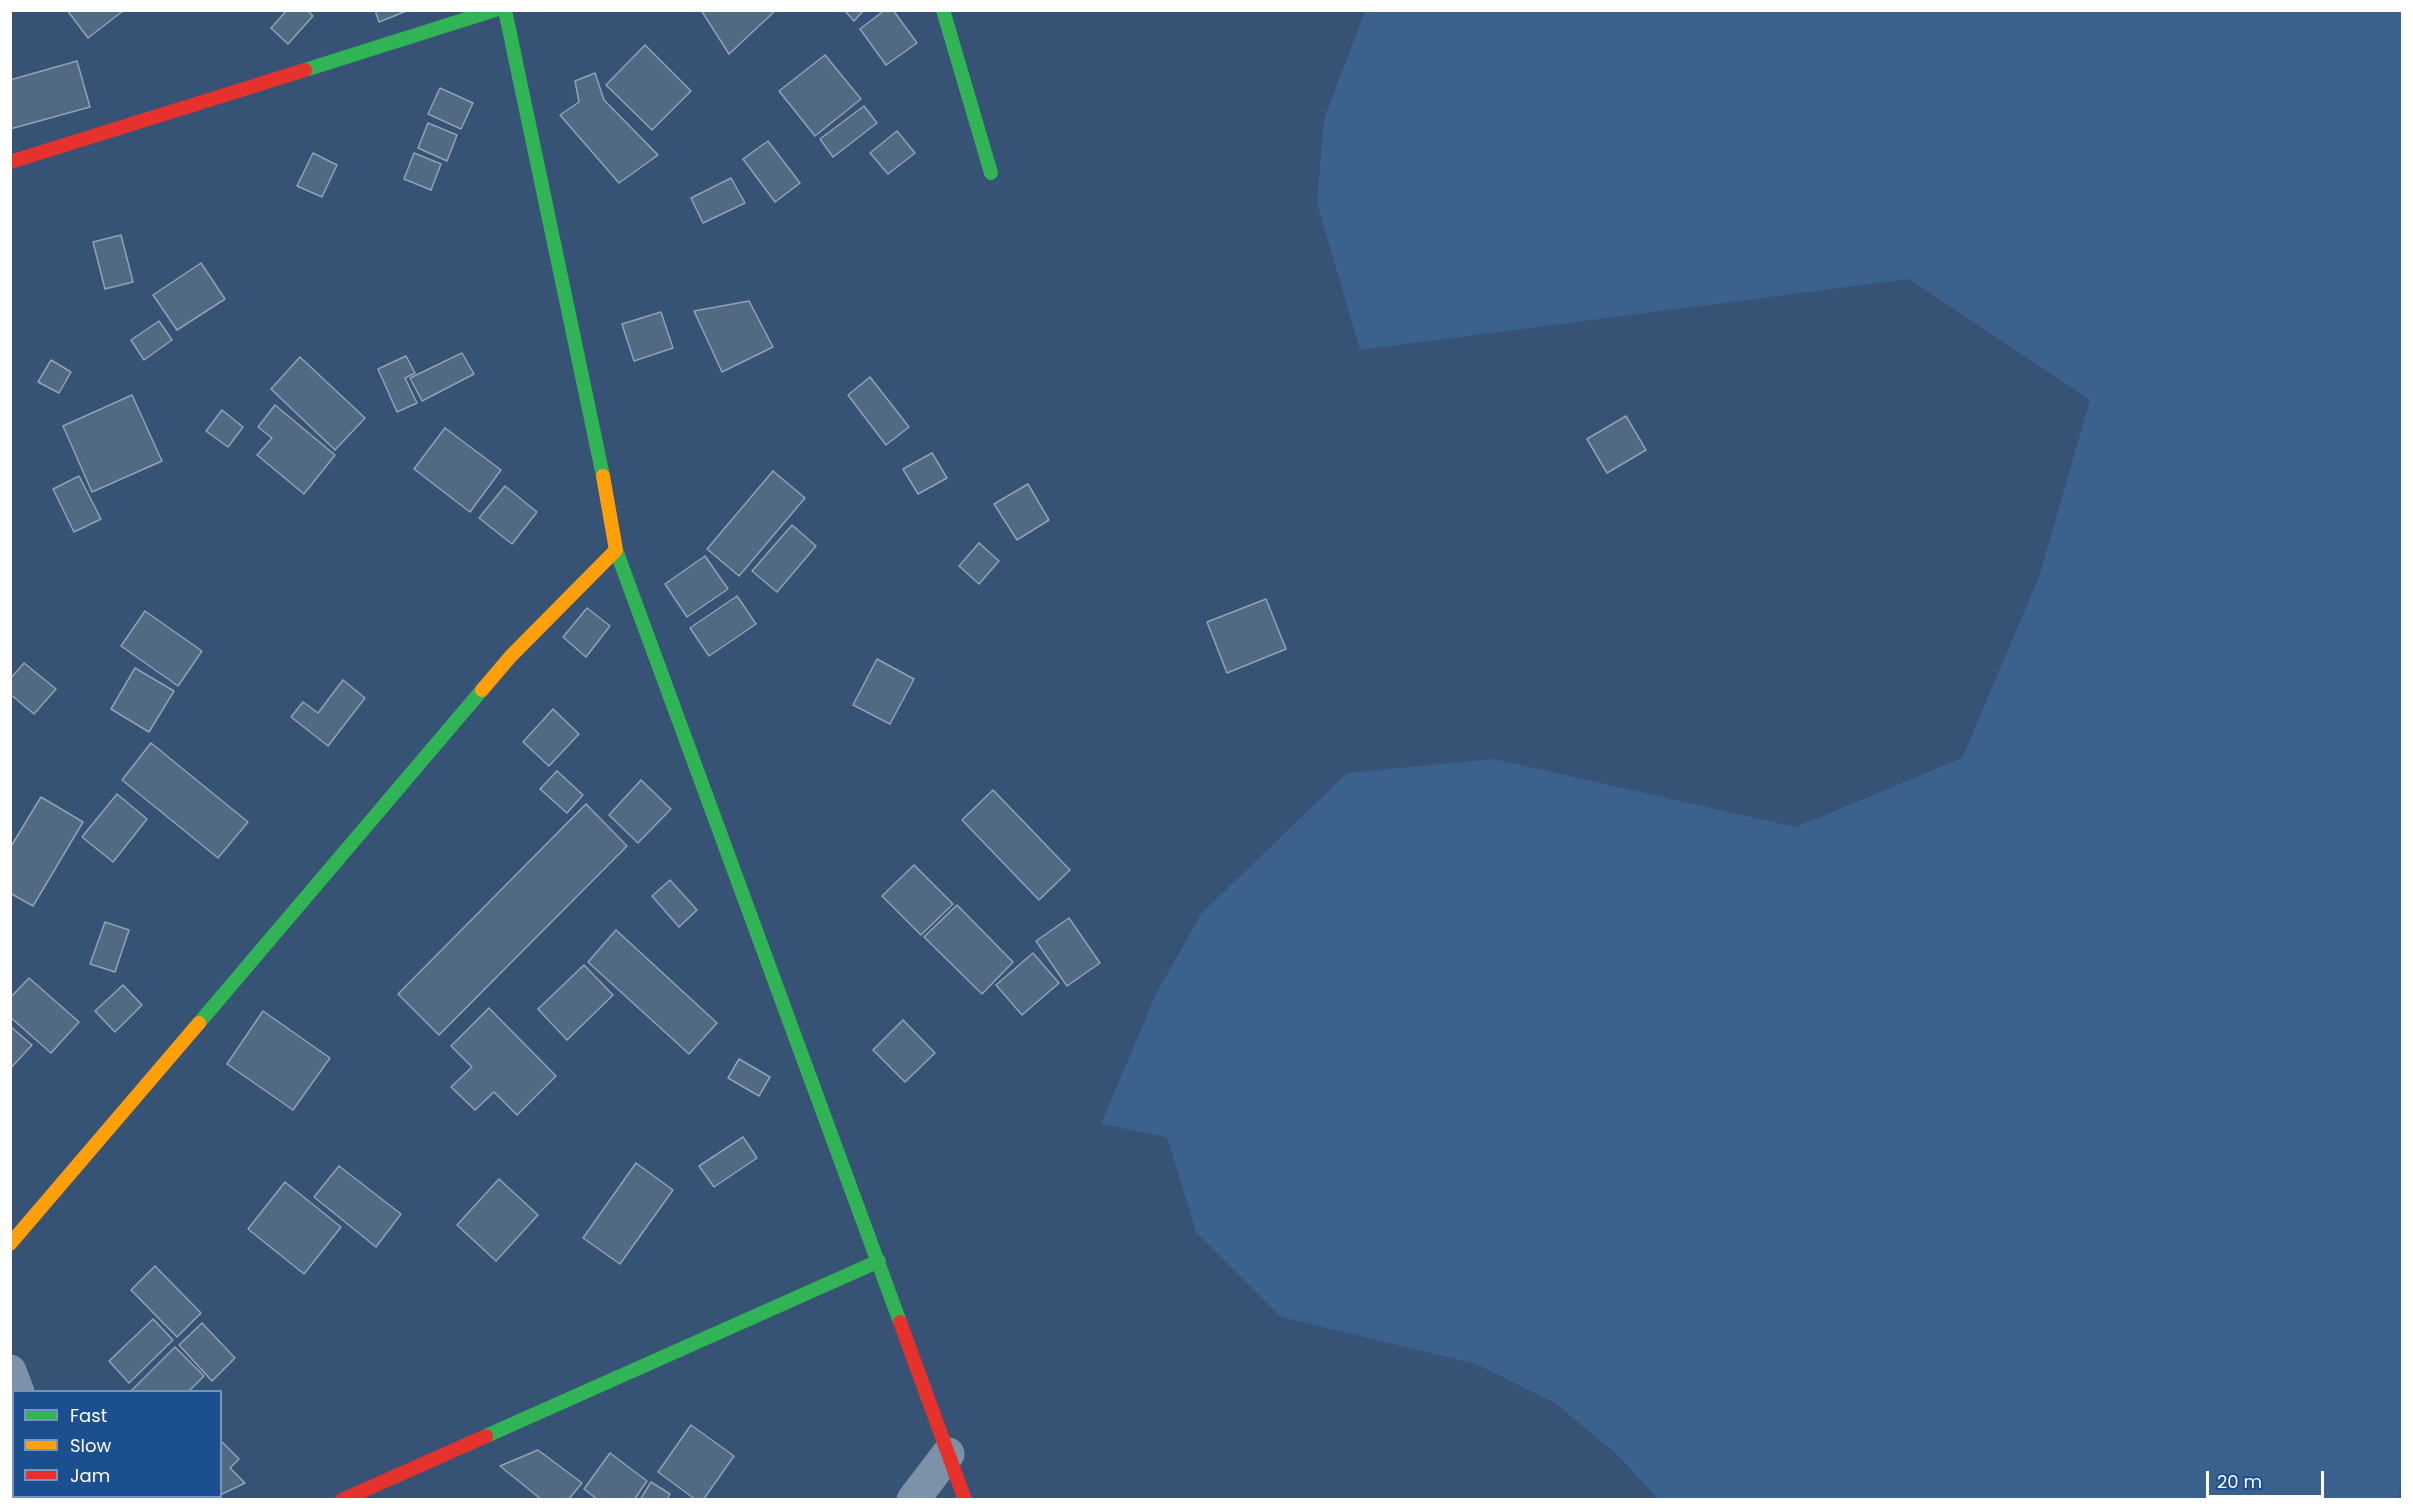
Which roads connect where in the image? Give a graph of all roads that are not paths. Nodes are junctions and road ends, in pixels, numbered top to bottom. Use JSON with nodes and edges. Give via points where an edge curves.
{"nodes":[{"id":1,"x":495,"y":10,"type":"edge"},
{"id":2,"x":505,"y":10,"type":"edge"},
{"id":3,"x":943,"y":10,"type":"edge"},
{"id":4,"x":10,"y":162,"type":"edge"},
{"id":5,"x":991,"y":173,"type":"dead end"},
{"id":6,"x":616,"y":550,"type":"junction"},
{"id":7,"x":10,"y":1244,"type":"edge"},
{"id":8,"x":879,"y":1261,"type":"junction"},
{"id":9,"x":10,"y":1371,"type":"edge"},
{"id":10,"x":17,"y":1390,"type":"edge"},
{"id":11,"x":948,"y":1454,"type":"junction"},
{"id":12,"x":342,"y":1500,"type":"edge"},
{"id":13,"x":913,"y":1500,"type":"edge"},
{"id":14,"x":965,"y":1500,"type":"edge"}],
"edges":[{"from":1,"to":4,"type":"street"},
{"from":2,"to":6,"type":"street","via":[[598,443]]},
{"from":3,"to":5,"type":"street"},
{"from":6,"to":7,"type":"street","via":[[511,656]]},
{"from":6,"to":8,"type":"street"},
{"from":8,"to":11,"type":"street"},
{"from":8,"to":12,"type":"street"},
{"from":9,"to":10,"type":"street"},
{"from":11,"to":13,"type":"street"},
{"from":11,"to":14,"type":"street"}]}
